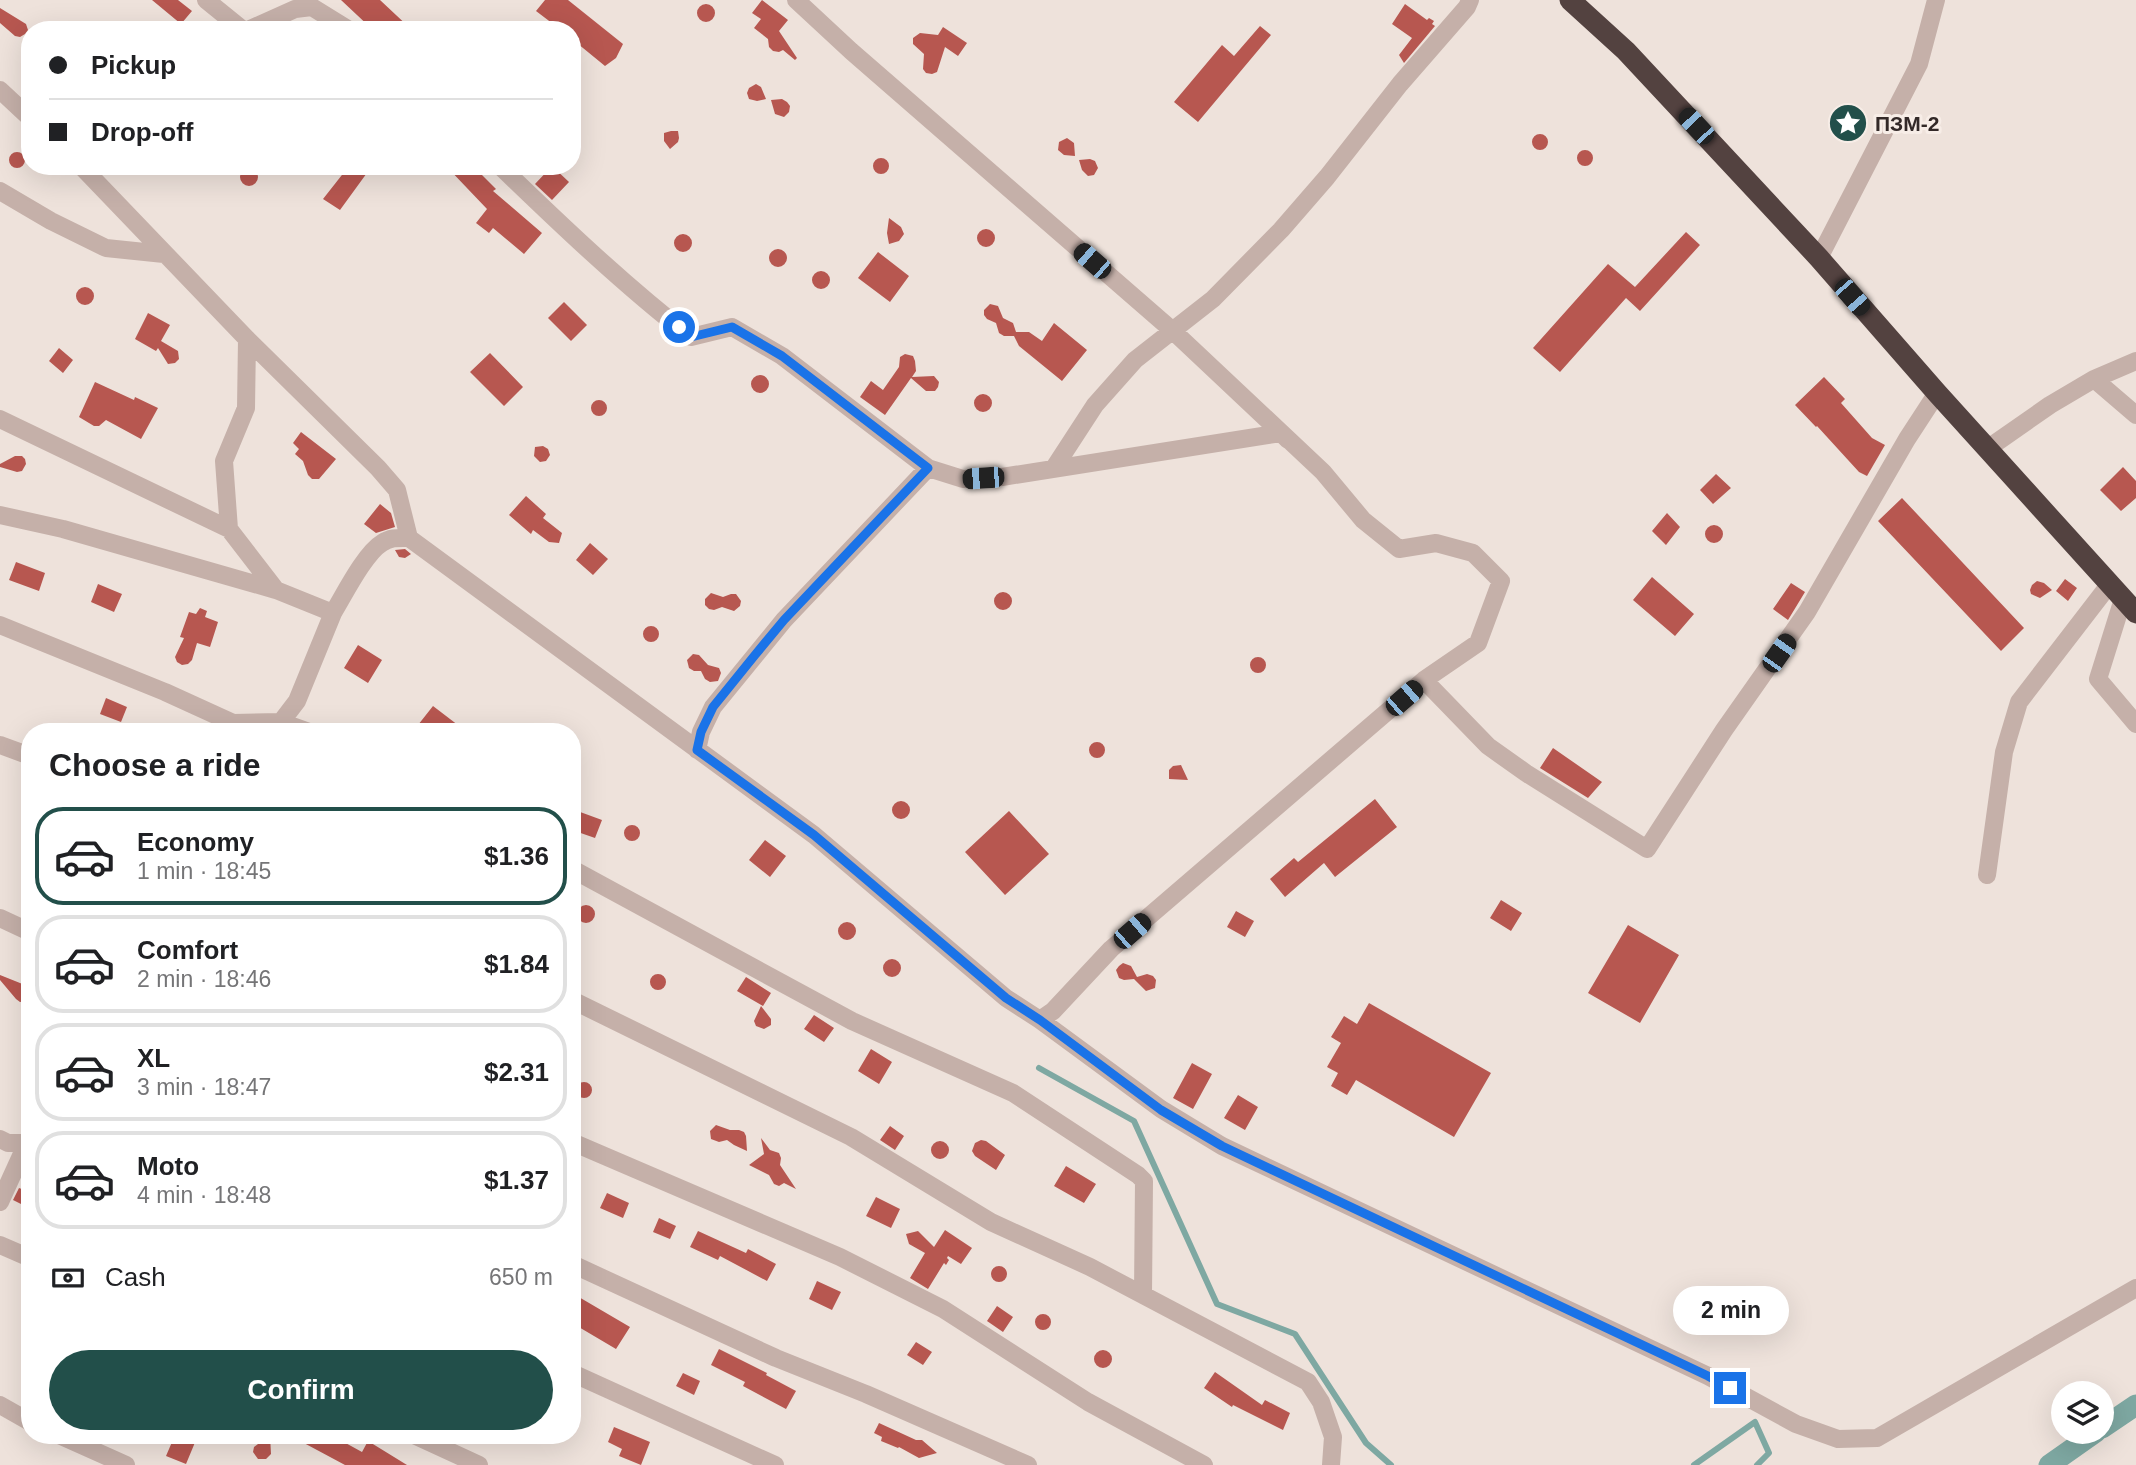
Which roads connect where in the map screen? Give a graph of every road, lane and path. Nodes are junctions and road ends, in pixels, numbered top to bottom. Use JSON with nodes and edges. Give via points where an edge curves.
{"nodes":[{"id":1,"x":206,"y":0,"type":"edge"},
{"id":2,"x":796,"y":0,"type":"edge"},
{"id":3,"x":1470,"y":0,"type":"edge"},
{"id":4,"x":1570,"y":0,"type":"edge"},
{"id":5,"x":1936,"y":0,"type":"edge"},
{"id":6,"x":232,"y":21,"type":"edge"},
{"id":7,"x":268,"y":21,"type":"edge"},
{"id":8,"x":335,"y":21,"type":"edge"},
{"id":9,"x":0,"y":90,"type":"edge"},
{"id":10,"x":21,"y":110,"type":"edge"},
{"id":11,"x":90,"y":175,"type":"edge"},
{"id":12,"x":509,"y":175,"type":"edge"},
{"id":13,"x":0,"y":191,"type":"edge"},
{"id":14,"x":164,"y":254,"type":"junction"},
{"id":15,"x":1819,"y":258,"type":"junction"},
{"id":16,"x":1172,"y":331,"type":"junction"},
{"id":17,"x":247,"y":339,"type":"junction"},
{"id":18,"x":2136,"y":361,"type":"edge"},
{"id":19,"x":2094,"y":379,"type":"junction"},
{"id":20,"x":1937,"y":393,"type":"junction"},
{"id":21,"x":2136,"y":415,"type":"edge"},
{"id":22,"x":0,"y":419,"type":"edge"},
{"id":23,"x":1987,"y":449,"type":"junction"},
{"id":24,"x":928,"y":468,"type":"junction"},
{"id":25,"x":1054,"y":468,"type":"junction"},
{"id":26,"x":1323,"y":472,"type":"junction"},
{"id":27,"x":0,"y":515,"type":"edge"},
{"id":28,"x":229,"y":529,"type":"junction"},
{"id":29,"x":409,"y":538,"type":"junction"},
{"id":30,"x":276,"y":590,"type":"junction"},
{"id":31,"x":2123,"y":599,"type":"edge"},
{"id":32,"x":333,"y":613,"type":"junction"},
{"id":33,"x":0,"y":625,"type":"edge"},
{"id":34,"x":1424,"y":680,"type":"junction"},
{"id":35,"x":233,"y":723,"type":"edge"},
{"id":36,"x":282,"y":723,"type":"edge"},
{"id":37,"x":2136,"y":724,"type":"edge"},
{"id":38,"x":0,"y":746,"type":"edge"},
{"id":39,"x":697,"y":750,"type":"junction"},
{"id":40,"x":21,"y":753,"type":"edge"},
{"id":41,"x":581,"y":874,"type":"edge"},
{"id":42,"x":1987,"y":875,"type":"dead end"},
{"id":43,"x":0,"y":918,"type":"edge"},
{"id":44,"x":21,"y":928,"type":"edge"},
{"id":45,"x":581,"y":1004,"type":"edge"},
{"id":46,"x":1040,"y":1020,"type":"junction"},
{"id":47,"x":0,"y":1139,"type":"edge"},
{"id":48,"x":21,"y":1141,"type":"edge"},
{"id":49,"x":581,"y":1146,"type":"edge"},
{"id":50,"x":21,"y":1157,"type":"edge"},
{"id":51,"x":0,"y":1202,"type":"edge"},
{"id":52,"x":0,"y":1245,"type":"edge"},
{"id":53,"x":21,"y":1254,"type":"edge"},
{"id":54,"x":581,"y":1268,"type":"edge"},
{"id":55,"x":2136,"y":1288,"type":"edge"},
{"id":56,"x":1143,"y":1295,"type":"junction"},
{"id":57,"x":581,"y":1377,"type":"edge"},
{"id":58,"x":0,"y":1405,"type":"edge"},
{"id":59,"x":21,"y":1417,"type":"edge"},
{"id":60,"x":79,"y":1444,"type":"edge"},
{"id":61,"x":434,"y":1444,"type":"edge"},
{"id":62,"x":126,"y":1465,"type":"edge"},
{"id":63,"x":480,"y":1465,"type":"edge"},
{"id":64,"x":775,"y":1465,"type":"edge"},
{"id":65,"x":1028,"y":1465,"type":"edge"},
{"id":66,"x":1204,"y":1465,"type":"edge"},
{"id":67,"x":1331,"y":1465,"type":"edge"}],
"edges":[{"from":1,"to":6,"type":"street"},
{"from":2,"to":16,"type":"street"},
{"from":3,"to":16,"type":"street","via":[[1281,230],[1213,299]]},
{"from":4,"to":15,"type":"highway","via":[[1626,51]]},
{"from":5,"to":15,"type":"street","via":[[1919,64]]},
{"from":7,"to":8,"type":"street","via":[[312,7]]},
{"from":9,"to":10,"type":"street"},
{"from":11,"to":14,"type":"street"},
{"from":12,"to":24,"type":"street","via":[[691,337],[732,327],[782,356]]},
{"from":13,"to":14,"type":"street","via":[[106,248]]},
{"from":14,"to":17,"type":"street"},
{"from":15,"to":20,"type":"highway"},
{"from":16,"to":25,"type":"street","via":[[1135,360],[1095,405]]},
{"from":16,"to":26,"type":"street"},
{"from":17,"to":28,"type":"street","via":[[246,408],[224,461]]},
{"from":17,"to":29,"type":"street","via":[[397,490]]},
{"from":18,"to":19,"type":"street"},
{"from":19,"to":21,"type":"street"},
{"from":19,"to":23,"type":"street"},
{"from":20,"to":23,"type":"highway"},
{"from":20,"to":34,"type":"street","via":[[1807,612],[1647,849],[1488,746]]},
{"from":22,"to":28,"type":"street"},
{"from":23,"to":31,"type":"highway"},
{"from":24,"to":25,"type":"street","via":[[963,479]]},
{"from":24,"to":39,"type":"street","via":[[784,620],[736,678],[713,707]]},
{"from":25,"to":26,"type":"street","via":[[1281,433]]},
{"from":26,"to":34,"type":"street","via":[[1363,520],[1399,550],[1436,543],[1473,553],[1501,581],[1478,643]]},
{"from":27,"to":30,"type":"street"},
{"from":28,"to":30,"type":"street"},
{"from":29,"to":32,"type":"street","via":[[394,537],[371,551]]},
{"from":29,"to":39,"type":"street"},
{"from":30,"to":32,"type":"street"},
{"from":31,"to":37,"type":"street","via":[[2098,679]]},
{"from":31,"to":42,"type":"street","via":[[2019,702],[2004,752]]},
{"from":32,"to":36,"type":"street","via":[[297,701]]},
{"from":33,"to":35,"type":"street"},
{"from":34,"to":46,"type":"street","via":[[1111,949]]},
{"from":38,"to":40,"type":"street"},
{"from":39,"to":46,"type":"street","via":[[814,835],[1006,998]]},
{"from":41,"to":56,"type":"street","via":[[852,1021],[1013,1093],[1138,1175],[1144,1181]]},
{"from":43,"to":44,"type":"street"},
{"from":45,"to":56,"type":"street","via":[[851,1138],[991,1222]]},
{"from":46,"to":55,"type":"street","via":[[1161,1110],[1222,1146],[1708,1376],[1796,1424],[1838,1439],[1877,1438]]},
{"from":47,"to":48,"type":"street"},
{"from":49,"to":66,"type":"street","via":[[840,1257],[943,1309],[1088,1402]]},
{"from":50,"to":51,"type":"street"},
{"from":52,"to":53,"type":"street"},
{"from":54,"to":65,"type":"street","via":[[776,1358]]},
{"from":56,"to":67,"type":"street","via":[[1308,1382],[1321,1402],[1333,1437]]},
{"from":57,"to":64,"type":"street"},
{"from":58,"to":59,"type":"street"},
{"from":60,"to":62,"type":"street"},
{"from":61,"to":63,"type":"street"}]}
